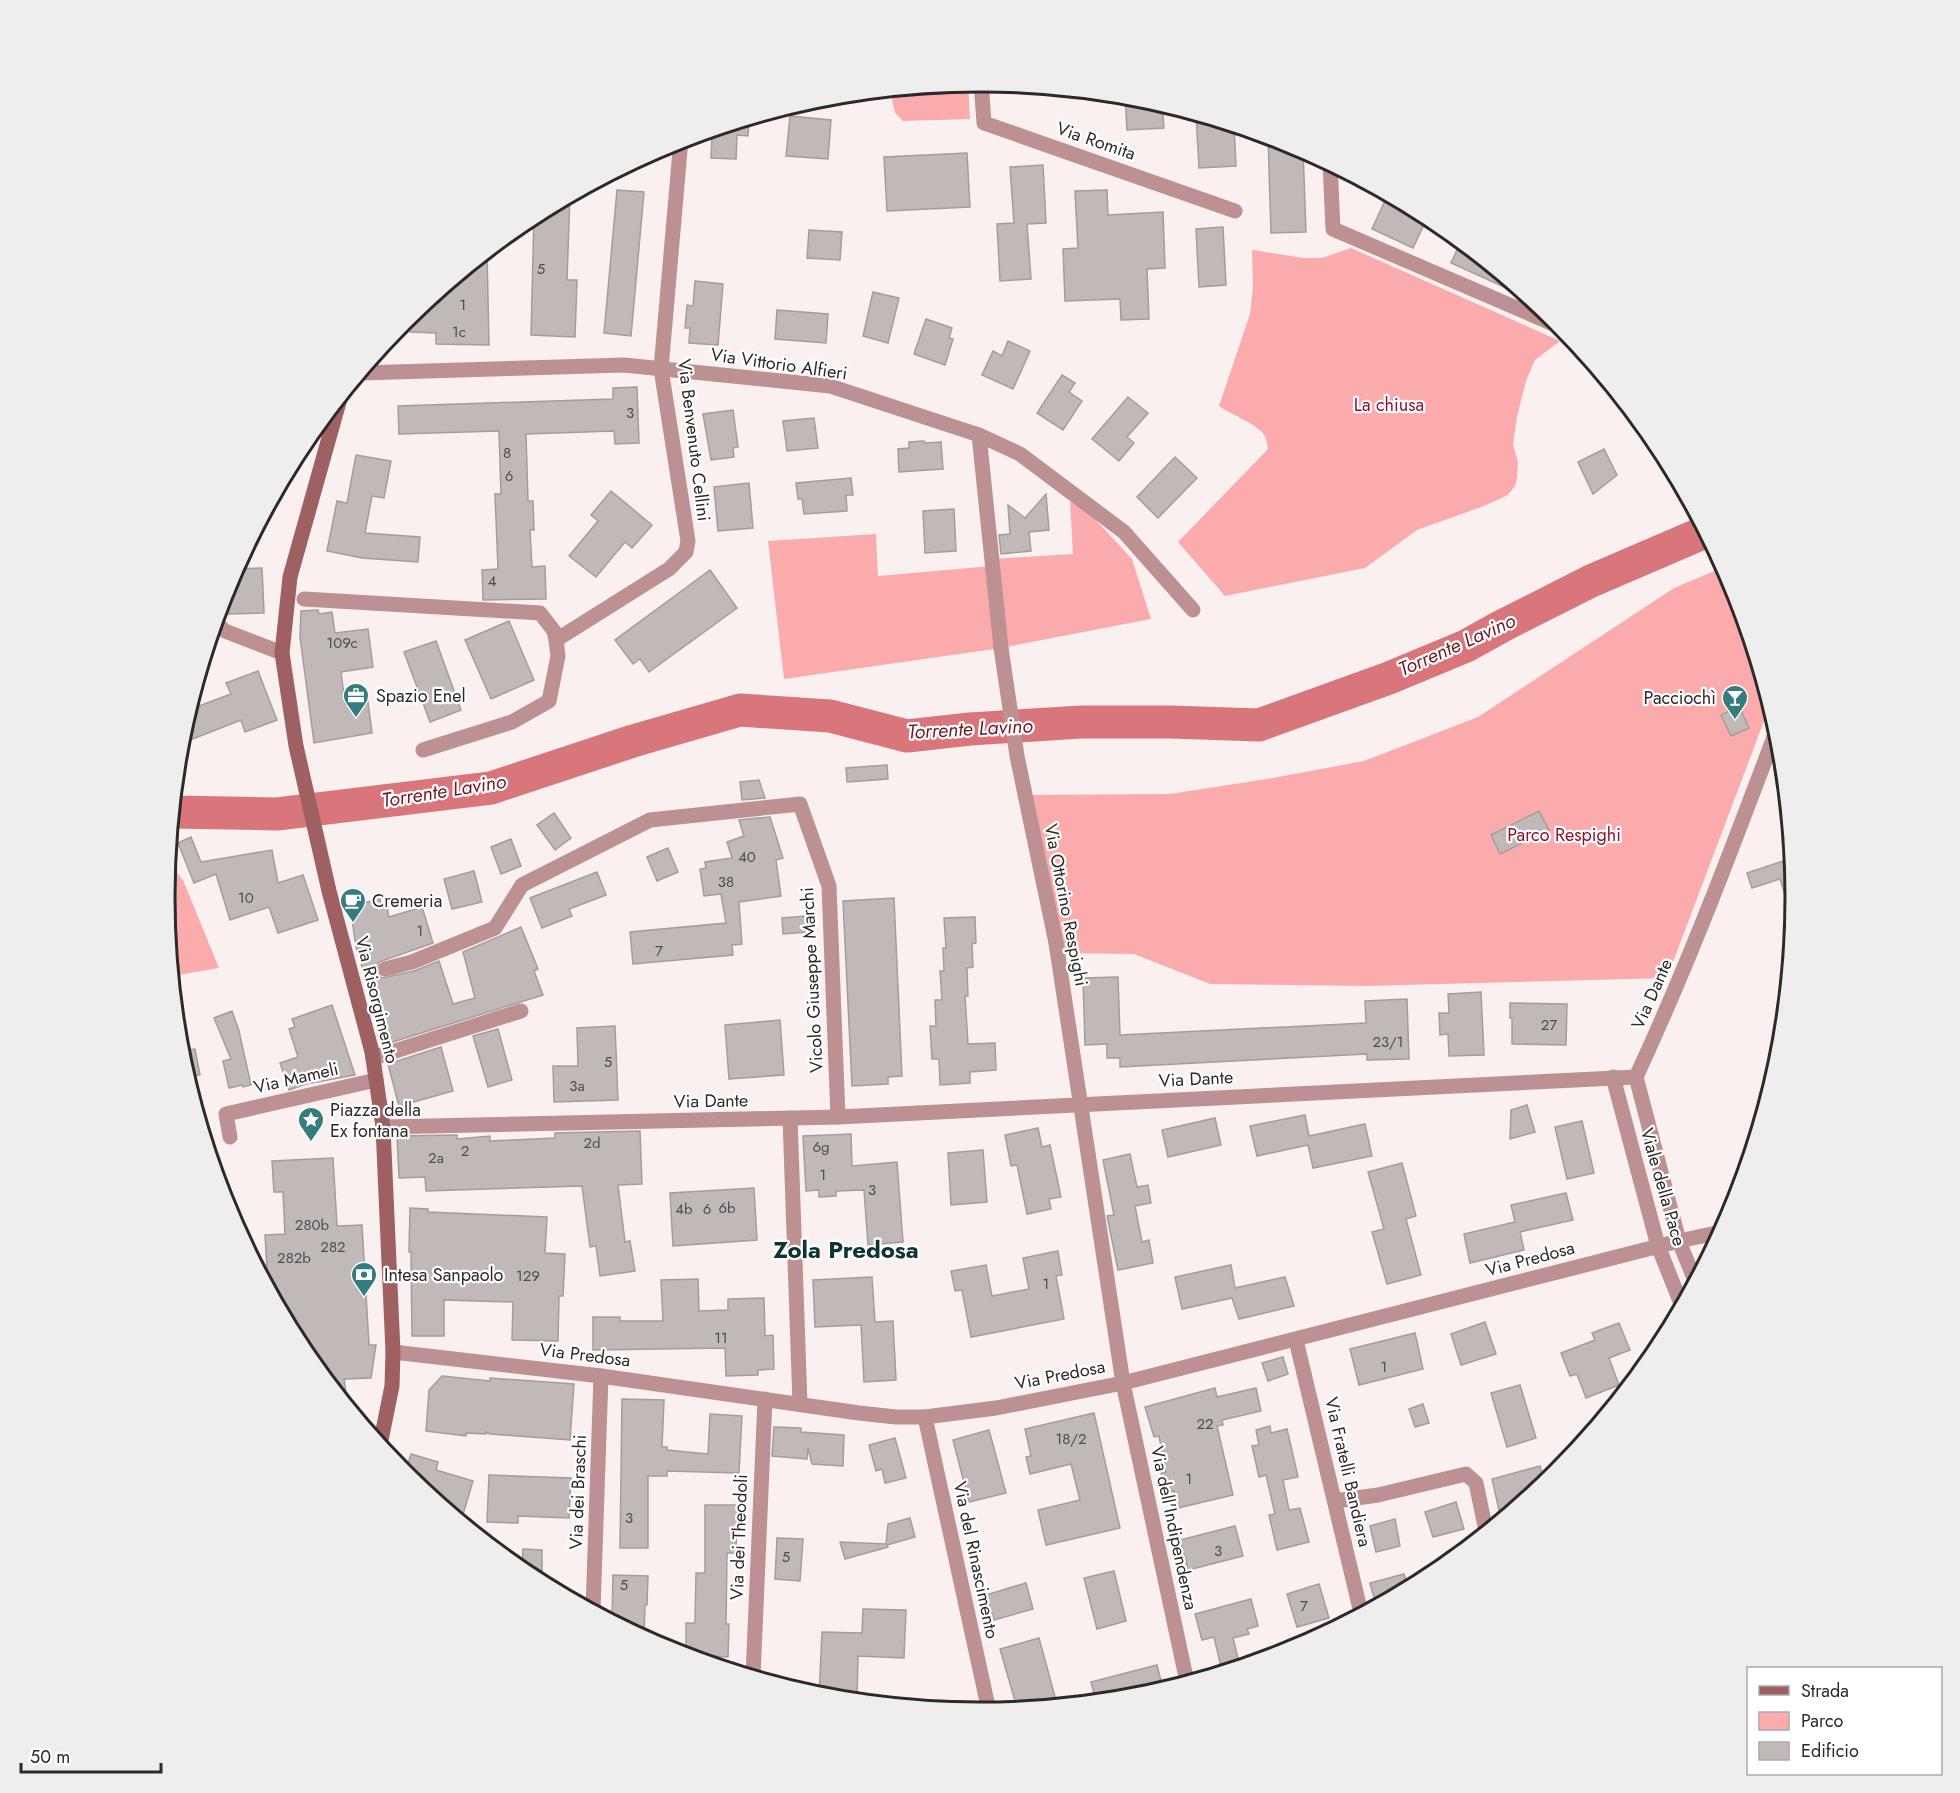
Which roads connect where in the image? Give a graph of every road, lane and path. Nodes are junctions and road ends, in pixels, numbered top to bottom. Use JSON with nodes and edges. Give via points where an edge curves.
{"nodes":[{"id":1,"x":982,"y":92,"type":"edge"},
{"id":2,"x":680,"y":150,"type":"edge"},
{"id":3,"x":1330,"y":172,"type":"edge"},
{"id":4,"x":1234,"y":211,"type":"dead end"},
{"id":5,"x":1539,"y":318,"type":"edge"},
{"id":6,"x":662,"y":369,"type":"junction"},
{"id":7,"x":369,"y":373,"type":"edge"},
{"id":8,"x":336,"y":413,"type":"edge"},
{"id":9,"x":979,"y":435,"type":"junction"},
{"id":10,"x":304,"y":599,"type":"dead end"},
{"id":11,"x":1193,"y":610,"type":"dead end"},
{"id":12,"x":222,"y":628,"type":"edge"},
{"id":13,"x":556,"y":640,"type":"junction"},
{"id":14,"x":282,"y":653,"type":"junction"},
{"id":15,"x":1771,"y":745,"type":"edge"},
{"id":16,"x":423,"y":750,"type":"dead end"},
{"id":17,"x":385,"y":969,"type":"tunnel mouth"},
{"id":18,"x":521,"y":1011,"type":"dead end"},
{"id":19,"x":373,"y":1058,"type":"junction"},
{"id":20,"x":1613,"y":1077,"type":"junction"},
{"id":21,"x":1636,"y":1077,"type":"junction"},
{"id":22,"x":376,"y":1080,"type":"junction"},
{"id":23,"x":1080,"y":1104,"type":"junction"},
{"id":24,"x":790,"y":1118,"type":"junction"},
{"id":25,"x":838,"y":1118,"type":"junction"},
{"id":26,"x":383,"y":1127,"type":"junction"},
{"id":27,"x":230,"y":1137,"type":"dead end"},
{"id":28,"x":1710,"y":1235,"type":"edge"},
{"id":29,"x":1679,"y":1241,"type":"junction"},
{"id":30,"x":1658,"y":1246,"type":"junction"},
{"id":31,"x":1692,"y":1272,"type":"edge"},
{"id":32,"x":1678,"y":1297,"type":"edge"},
{"id":33,"x":1296,"y":1340,"type":"junction"},
{"id":34,"x":393,"y":1352,"type":"junction"},
{"id":35,"x":601,"y":1376,"type":"junction"},
{"id":36,"x":1123,"y":1383,"type":"junction"},
{"id":37,"x":765,"y":1399,"type":"junction"},
{"id":38,"x":800,"y":1404,"type":"junction"},
{"id":39,"x":925,"y":1417,"type":"junction"},
{"id":40,"x":382,"y":1435,"type":"edge"},
{"id":41,"x":1335,"y":1501,"type":"junction"},
{"id":42,"x":1484,"y":1523,"type":"edge"},
{"id":43,"x":593,"y":1602,"type":"edge"},
{"id":44,"x":1359,"y":1606,"type":"edge"},
{"id":45,"x":753,"y":1669,"type":"edge"},
{"id":46,"x":1185,"y":1675,"type":"edge"},
{"id":47,"x":987,"y":1702,"type":"edge"}],
"edges":[{"from":1,"to":4,"type":"street","name":"Via Romita","via":[[984,123]]},
{"from":2,"to":6,"type":"street","name":"Via Benvenuto Cellini"},
{"from":3,"to":5,"type":"street","via":[[1333,229]]},
{"from":6,"to":7,"type":"street","name":"Via Vittorio Alfieri","via":[[624,365]]},
{"from":6,"to":9,"type":"street","name":"Via Vittorio Alfieri","via":[[830,386]]},
{"from":6,"to":13,"type":"street","name":"Via Benvenuto Cellini","via":[[688,541],[686,552],[669,569]]},
{"from":8,"to":14,"type":"main road","name":"Via Risorgimento","via":[[290,577]]},
{"from":9,"to":11,"type":"street","name":"Via Vittorio Alfieri","via":[[1020,454],[1124,532]]},
{"from":9,"to":23,"type":"street","name":"Via Ottorino Respighi","via":[[1001,648],[1017,756],[1056,943]]},
{"from":10,"to":13,"type":"street","via":[[540,613]]},
{"from":12,"to":14,"type":"street"},
{"from":13,"to":16,"type":"street","via":[[558,656],[549,700],[512,722]]},
{"from":14,"to":19,"type":"main road","name":"Via Risorgimento","via":[[296,746],[329,891],[359,978]]},
{"from":15,"to":21,"type":"street","name":"Via Dante","via":[[1674,995]]},
{"from":17,"to":25,"type":"street","name":"Vicolo Giuseppe Marchi","via":[[495,928],[522,885],[650,820],[800,804],[829,886]]},
{"from":18,"to":19,"type":"street"},
{"from":19,"to":22,"type":"main road","name":"Via Risorgimento"},
{"from":20,"to":21,"type":"street","name":"Via Dante"},
{"from":20,"to":23,"type":"street","name":"Via Dante"},
{"from":20,"to":30,"type":"street","name":"Viale della Pace"},
{"from":21,"to":29,"type":"street","name":"Viale della Pace"},
{"from":22,"to":26,"type":"main road","name":"Via Risorgimento"},
{"from":22,"to":27,"type":"street","name":"Via Mameli","via":[[226,1114]]},
{"from":23,"to":25,"type":"street","name":"Via Dante"},
{"from":23,"to":36,"type":"street","name":"Via Ottorino Respighi"},
{"from":24,"to":25,"type":"street","name":"Via Dante"},
{"from":24,"to":26,"type":"street","name":"Via Dante"},
{"from":24,"to":38,"type":"street"},
{"from":26,"to":34,"type":"main road","name":"Via Risorgimento"},
{"from":28,"to":29,"type":"street","name":"Via Predosa"},
{"from":29,"to":30,"type":"street","name":"Via Predosa"},
{"from":29,"to":31,"type":"street","name":"Viale della Pace"},
{"from":30,"to":32,"type":"street","name":"Viale della Pace"},
{"from":30,"to":33,"type":"street","name":"Via Predosa"},
{"from":33,"to":36,"type":"street","name":"Via Predosa"},
{"from":33,"to":41,"type":"street","name":"Via Fratelli Bandiera"},
{"from":34,"to":35,"type":"street","name":"Via Predosa"},
{"from":34,"to":40,"type":"main road","name":"Via Risorgimento","via":[[392,1386]]},
{"from":35,"to":37,"type":"street","name":"Via Predosa"},
{"from":35,"to":43,"type":"street","name":"Via dei Braschi"},
{"from":36,"to":39,"type":"street","name":"Via Predosa","via":[[996,1408]]},
{"from":36,"to":46,"type":"street","name":"Via dell'Indipendenza"},
{"from":37,"to":38,"type":"street","name":"Via Predosa"},
{"from":37,"to":45,"type":"street","name":"Via dei Theodoli"},
{"from":38,"to":39,"type":"street","name":"Via Predosa"},
{"from":39,"to":47,"type":"street","name":"Via del Rinascimento"},
{"from":41,"to":42,"type":"street","via":[[1466,1474],[1476,1483]]},
{"from":41,"to":44,"type":"street","name":"Via Fratelli Bandiera"}]}
